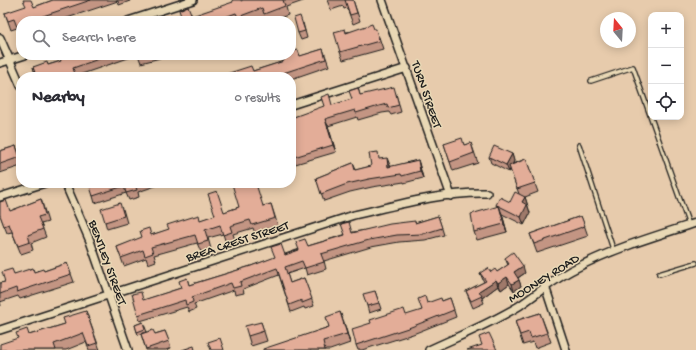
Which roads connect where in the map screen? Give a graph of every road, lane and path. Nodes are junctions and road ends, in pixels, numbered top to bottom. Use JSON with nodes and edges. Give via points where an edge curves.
{"nodes":[{"id":1,"x":193,"y":0,"type":"edge"},
{"id":2,"x":382,"y":0,"type":"edge"},
{"id":3,"x":143,"y":16,"type":"edge"},
{"id":4,"x":0,"y":38,"type":"edge"},
{"id":5,"x":16,"y":58,"type":"edge"},
{"id":6,"x":9,"y":60,"type":"junction"},
{"id":7,"x":0,"y":63,"type":"edge"},
{"id":8,"x":406,"y":68,"type":"junction"},
{"id":9,"x":16,"y":75,"type":"edge"},
{"id":10,"x":591,"y":81,"type":"dead end"},
{"id":11,"x":296,"y":103,"type":"edge"},
{"id":12,"x":579,"y":145,"type":"dead end"},
{"id":13,"x":28,"y":188,"type":"edge"},
{"id":14,"x":67,"y":188,"type":"edge"},
{"id":15,"x":487,"y":193,"type":"dead end"},
{"id":16,"x":450,"y":196,"type":"junction"},
{"id":17,"x":0,"y":197,"type":"edge"},
{"id":18,"x":696,"y":223,"type":"edge"},
{"id":19,"x":689,"y":225,"type":"junction"},
{"id":20,"x":614,"y":252,"type":"junction"},
{"id":21,"x":696,"y":263,"type":"edge"},
{"id":22,"x":659,"y":274,"type":"dead end"},
{"id":23,"x":545,"y":286,"type":"junction"},
{"id":24,"x":109,"y":294,"type":"junction"},
{"id":25,"x":0,"y":330,"type":"edge"},
{"id":26,"x":128,"y":350,"type":"edge"},
{"id":27,"x":429,"y":350,"type":"edge"},
{"id":28,"x":566,"y":350,"type":"edge"}],
"edges":[{"from":1,"to":3,"type":"street"},
{"from":2,"to":8,"type":"street","name":"TURN STREET"},
{"from":4,"to":6,"type":"street"},
{"from":5,"to":6,"type":"street"},
{"from":6,"to":7,"type":"street"},
{"from":6,"to":9,"type":"street"},
{"from":8,"to":11,"type":"street"},
{"from":8,"to":16,"type":"street","name":"TURN STREET"},
{"from":10,"to":19,"type":"lane","via":[[633,67]]},
{"from":12,"to":20,"type":"lane"},
{"from":13,"to":17,"type":"street"},
{"from":14,"to":24,"type":"street","name":"BENTLEY STREET"},
{"from":15,"to":16,"type":"street","name":"BREA CREST STREET"},
{"from":16,"to":24,"type":"street","name":"BREA CREST STREET","via":[[354,215]]},
{"from":18,"to":19,"type":"street","name":"MOONEY ROAD"},
{"from":19,"to":20,"type":"street","name":"MOONEY ROAD"},
{"from":20,"to":23,"type":"street","name":"MOONEY ROAD","via":[[574,269]]},
{"from":21,"to":22,"type":"lane"},
{"from":23,"to":27,"type":"street","name":"MOONEY ROAD","via":[[519,306],[490,323]]},
{"from":23,"to":28,"type":"street"},
{"from":24,"to":25,"type":"street","name":"BREA CREST STREET"},
{"from":24,"to":26,"type":"street","name":"BENTLEY STREET"}]}
